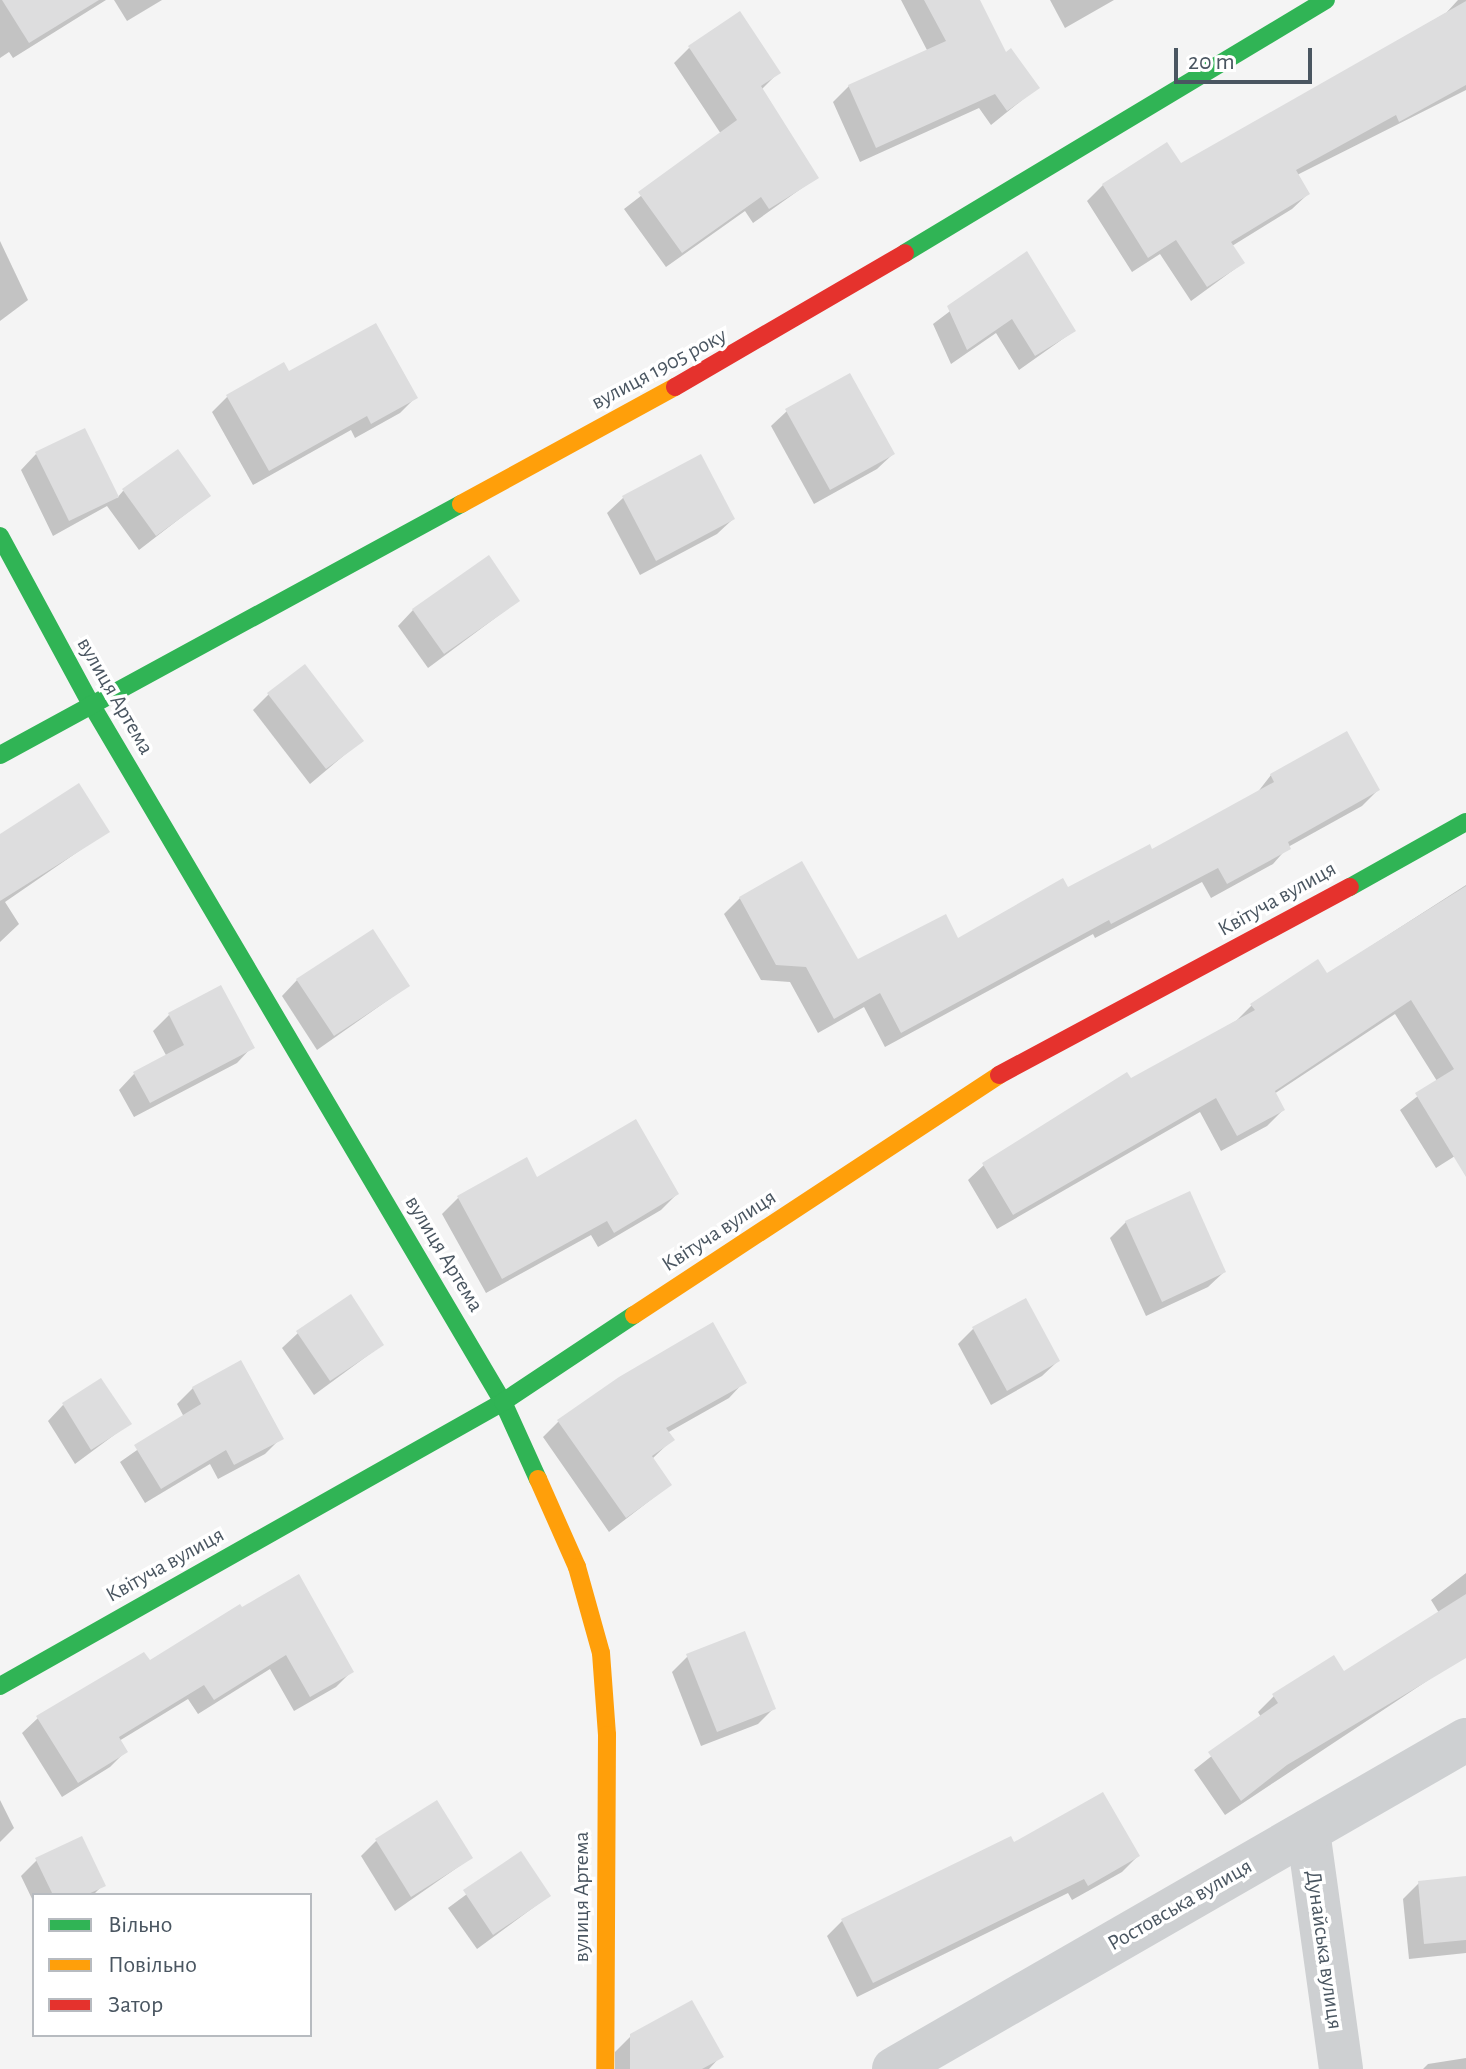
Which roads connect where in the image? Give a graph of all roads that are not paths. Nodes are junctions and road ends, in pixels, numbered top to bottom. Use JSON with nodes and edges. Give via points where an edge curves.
{"nodes":[{"id":1,"x":1326,"y":0,"type":"edge"},
{"id":2,"x":0,"y":536,"type":"edge"},
{"id":3,"x":91,"y":704,"type":"junction"},
{"id":4,"x":0,"y":755,"type":"edge"},
{"id":5,"x":1466,"y":822,"type":"edge"},
{"id":6,"x":503,"y":1402,"type":"junction"},
{"id":7,"x":0,"y":1686,"type":"edge"},
{"id":8,"x":1466,"y":1740,"type":"edge"},
{"id":9,"x":1308,"y":1831,"type":"junction"},
{"id":10,"x":605,"y":2069,"type":"edge"},
{"id":11,"x":894,"y":2069,"type":"edge"},
{"id":12,"x":1341,"y":2069,"type":"edge"}],
"edges":[{"from":1,"to":3,"type":"street","name":"вулиця 1905 року","via":[[747,348]]},
{"from":2,"to":3,"type":"street","name":"вулиця Артема"},
{"from":3,"to":4,"type":"street","name":"вулиця 1905 року"},
{"from":3,"to":6,"type":"street","name":"вулиця Артема"},
{"from":5,"to":6,"type":"street","name":"Квітуча вулиця","via":[[1264,935],[1034,1052]]},
{"from":6,"to":7,"type":"street","name":"Квітуча вулиця"},
{"from":6,"to":10,"type":"street","name":"вулиця Артема","via":[[577,1567],[601,1653],[607,1735]]},
{"from":8,"to":9,"type":"street","name":"Ростовська вулиця"},
{"from":9,"to":11,"type":"street","name":"Ростовська вулиця"},
{"from":9,"to":12,"type":"street","name":"Дунайська вулиця"}]}
